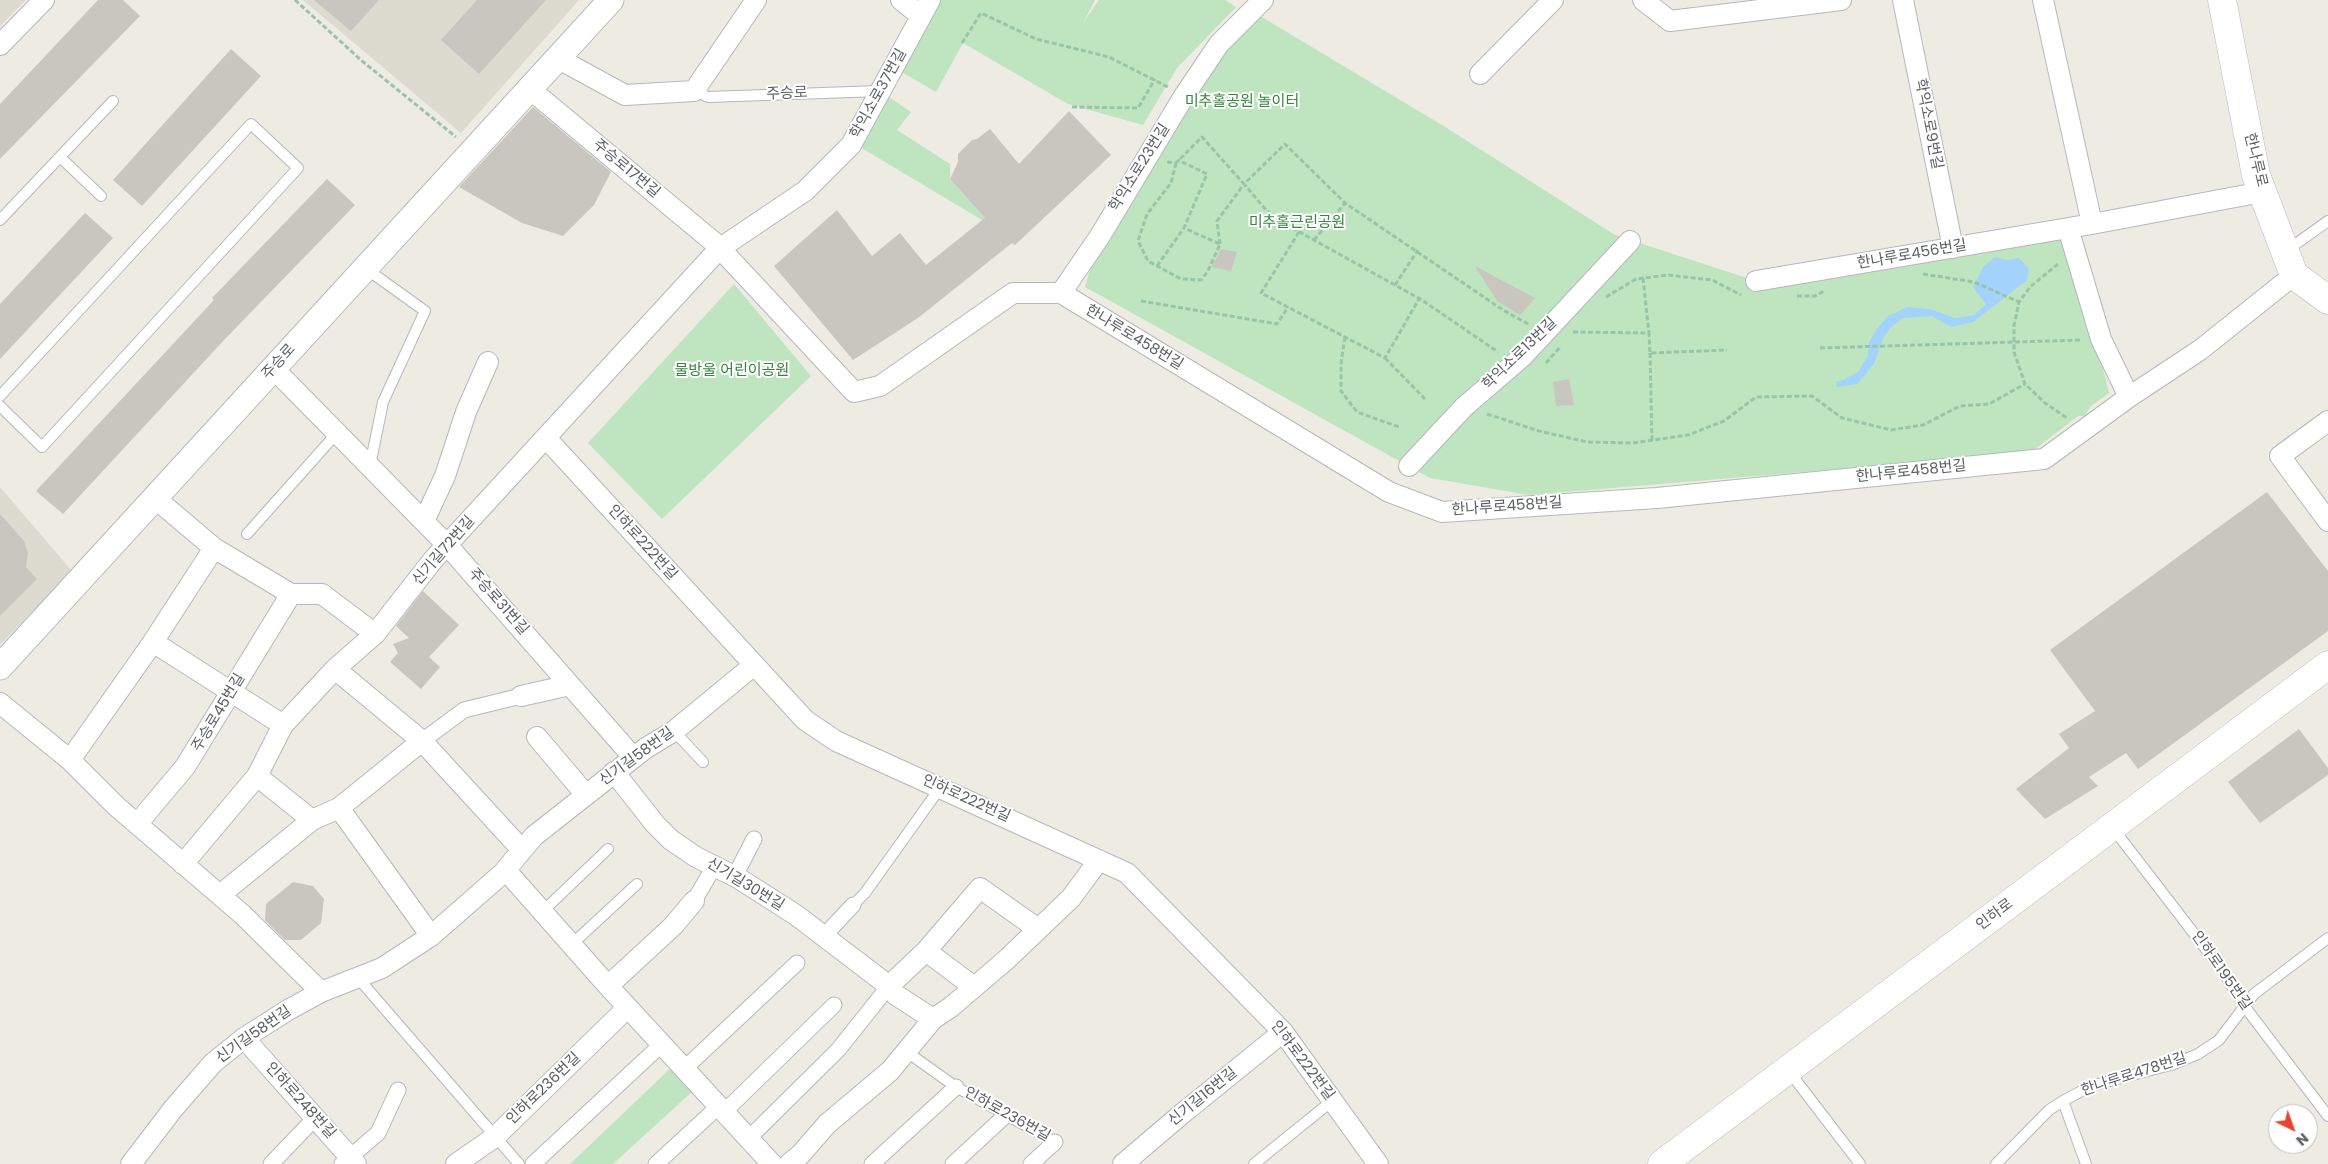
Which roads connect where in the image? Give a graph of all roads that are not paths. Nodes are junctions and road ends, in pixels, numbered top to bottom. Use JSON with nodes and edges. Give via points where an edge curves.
{"nodes":[{"id":1,"x":44,"y":0,"type":"edge"},
{"id":2,"x":612,"y":0,"type":"edge"},
{"id":3,"x":756,"y":0,"type":"edge"},
{"id":4,"x":902,"y":0,"type":"edge"},
{"id":5,"x":1263,"y":0,"type":"edge"},
{"id":6,"x":1553,"y":0,"type":"edge"},
{"id":7,"x":1643,"y":0,"type":"edge"},
{"id":8,"x":1841,"y":0,"type":"edge"},
{"id":9,"x":1903,"y":0,"type":"edge"},
{"id":10,"x":2043,"y":0,"type":"edge"},
{"id":11,"x":2222,"y":0,"type":"edge"},
{"id":12,"x":925,"y":8,"type":"edge"},
{"id":13,"x":0,"y":45,"type":"edge"},
{"id":14,"x":560,"y":59,"type":"junction"},
{"id":15,"x":1480,"y":74,"type":"dead end"},
{"id":16,"x":531,"y":90,"type":"junction"},
{"id":17,"x":880,"y":90,"type":"junction"},
{"id":18,"x":694,"y":91,"type":"junction"},
{"id":19,"x":113,"y":101,"type":"dead end"},
{"id":20,"x":60,"y":157,"type":"junction"},
{"id":21,"x":2262,"y":192,"type":"junction"},
{"id":22,"x":101,"y":196,"type":"dead end"},
{"id":23,"x":0,"y":220,"type":"edge"},
{"id":24,"x":2328,"y":221,"type":"edge"},
{"id":25,"x":2092,"y":224,"type":"junction"},
{"id":26,"x":2068,"y":228,"type":"junction"},
{"id":27,"x":1630,"y":241,"type":"dead end"},
{"id":28,"x":719,"y":248,"type":"junction"},
{"id":29,"x":1953,"y":248,"type":"junction"},
{"id":30,"x":2289,"y":264,"type":"junction"},
{"id":31,"x":365,"y":268,"type":"junction"},
{"id":32,"x":1756,"y":281,"type":"dead end"},
{"id":33,"x":1061,"y":293,"type":"junction"},
{"id":34,"x":2328,"y":300,"type":"edge"},
{"id":35,"x":488,"y":362,"type":"dead end"},
{"id":36,"x":273,"y":368,"type":"junction"},
{"id":37,"x":0,"y":396,"type":"edge"},
{"id":38,"x":2129,"y":397,"type":"junction"},
{"id":39,"x":0,"y":406,"type":"edge"},
{"id":40,"x":2328,"y":421,"type":"edge"},
{"id":41,"x":337,"y":433,"type":"junction"},
{"id":42,"x":546,"y":438,"type":"junction"},
{"id":43,"x":370,"y":466,"type":"junction"},
{"id":44,"x":1410,"y":466,"type":"dead end"},
{"id":45,"x":156,"y":499,"type":"junction"},
{"id":46,"x":424,"y":521,"type":"junction"},
{"id":47,"x":2328,"y":521,"type":"edge"},
{"id":48,"x":247,"y":534,"type":"dead end"},
{"id":49,"x":448,"y":546,"type":"junction"},
{"id":50,"x":214,"y":548,"type":"junction"},
{"id":51,"x":291,"y":594,"type":"junction"},
{"id":52,"x":375,"y":634,"type":"junction"},
{"id":53,"x":153,"y":642,"type":"junction"},
{"id":54,"x":754,"y":665,"type":"junction"},
{"id":55,"x":2328,"y":665,"type":"edge"},
{"id":56,"x":0,"y":667,"type":"edge"},
{"id":57,"x":335,"y":669,"type":"junction"},
{"id":58,"x":570,"y":685,"type":"junction"},
{"id":59,"x":230,"y":693,"type":"junction"},
{"id":60,"x":521,"y":696,"type":"joint"},
{"id":61,"x":0,"y":703,"type":"edge"},
{"id":62,"x":283,"y":725,"type":"junction"},
{"id":63,"x":674,"y":731,"type":"junction"},
{"id":64,"x":537,"y":737,"type":"dead end"},
{"id":65,"x":422,"y":741,"type":"junction"},
{"id":66,"x":633,"y":757,"type":"junction"},
{"id":67,"x":70,"y":760,"type":"junction"},
{"id":68,"x":703,"y":762,"type":"dead end"},
{"id":69,"x":614,"y":772,"type":"junction"},
{"id":70,"x":257,"y":776,"type":"junction"},
{"id":71,"x":940,"y":788,"type":"junction"},
{"id":72,"x":586,"y":795,"type":"junction"},
{"id":73,"x":339,"y":808,"type":"junction"},
{"id":74,"x":312,"y":820,"type":"junction"},
{"id":75,"x":136,"y":824,"type":"junction"},
{"id":76,"x":2112,"y":827,"type":"junction"},
{"id":77,"x":754,"y":838,"type":"dead end"},
{"id":78,"x":608,"y":849,"type":"dead end"},
{"id":79,"x":522,"y":850,"type":"junction"},
{"id":80,"x":1099,"y":860,"type":"junction"},
{"id":81,"x":183,"y":864,"type":"junction"},
{"id":82,"x":715,"y":865,"type":"junction"},
{"id":83,"x":503,"y":873,"type":"junction"},
{"id":84,"x":735,"y":876,"type":"junction"},
{"id":85,"x":637,"y":884,"type":"dead end"},
{"id":86,"x":220,"y":895,"type":"junction"},
{"id":87,"x":694,"y":901,"type":"joint"},
{"id":88,"x":853,"y":905,"type":"joint"},
{"id":89,"x":542,"y":912,"type":"junction"},
{"id":90,"x":1038,"y":929,"type":"junction"},
{"id":91,"x":431,"y":936,"type":"junction"},
{"id":92,"x":824,"y":936,"type":"junction"},
{"id":93,"x":2328,"y":938,"type":"edge"},
{"id":94,"x":571,"y":945,"type":"junction"},
{"id":95,"x":926,"y":951,"type":"junction"},
{"id":96,"x":796,"y":963,"type":"dead end"},
{"id":97,"x":358,"y":978,"type":"junction"},
{"id":98,"x":608,"y":986,"type":"junction"},
{"id":99,"x":889,"y":986,"type":"junction"},
{"id":100,"x":974,"y":987,"type":"junction"},
{"id":101,"x":321,"y":992,"type":"junction"},
{"id":102,"x":834,"y":1005,"type":"dead end"},
{"id":103,"x":2245,"y":1007,"type":"junction"},
{"id":104,"x":627,"y":1008,"type":"junction"},
{"id":105,"x":933,"y":1019,"type":"junction"},
{"id":106,"x":1283,"y":1032,"type":"junction"},
{"id":107,"x":244,"y":1038,"type":"junction"},
{"id":108,"x":662,"y":1044,"type":"junction"},
{"id":109,"x":907,"y":1052,"type":"junction"},
{"id":110,"x":684,"y":1069,"type":"junction"},
{"id":111,"x":1788,"y":1070,"type":"junction"},
{"id":112,"x":956,"y":1087,"type":"junction"},
{"id":113,"x":398,"y":1090,"type":"dead end"},
{"id":114,"x":1332,"y":1101,"type":"junction"},
{"id":115,"x":2063,"y":1101,"type":"junction"},
{"id":116,"x":721,"y":1109,"type":"junction"},
{"id":117,"x":1006,"y":1115,"type":"junction"},
{"id":118,"x":2328,"y":1116,"type":"edge"},
{"id":119,"x":315,"y":1118,"type":"junction"},
{"id":120,"x":495,"y":1137,"type":"junction"},
{"id":121,"x":748,"y":1138,"type":"junction"},
{"id":122,"x":1056,"y":1142,"type":"joint"},
{"id":123,"x":135,"y":1162,"type":"edge"},
{"id":124,"x":349,"y":1162,"type":"edge"},
{"id":125,"x":1257,"y":1163,"type":"edge"},
{"id":126,"x":271,"y":1164,"type":"edge"},
{"id":127,"x":456,"y":1164,"type":"edge"},
{"id":128,"x":518,"y":1164,"type":"edge"},
{"id":129,"x":533,"y":1164,"type":"edge"},
{"id":130,"x":656,"y":1164,"type":"edge"},
{"id":131,"x":772,"y":1164,"type":"edge"},
{"id":132,"x":789,"y":1164,"type":"edge"},
{"id":133,"x":872,"y":1164,"type":"edge"},
{"id":134,"x":953,"y":1164,"type":"edge"},
{"id":135,"x":1031,"y":1164,"type":"edge"},
{"id":136,"x":1124,"y":1164,"type":"edge"},
{"id":137,"x":1378,"y":1164,"type":"edge"},
{"id":138,"x":1662,"y":1164,"type":"edge"},
{"id":139,"x":1860,"y":1164,"type":"edge"},
{"id":140,"x":1996,"y":1164,"type":"edge"},
{"id":141,"x":2086,"y":1164,"type":"edge"}],
"edges":[{"from":1,"to":13,"type":"street"},
{"from":2,"to":14,"type":"street","name":"주승로"},
{"from":3,"to":18,"type":"street"},
{"from":4,"to":12,"type":"street"},
{"from":5,"to":33,"type":"street","name":"학익소로23번길","via":[[1218,44],[1100,236]]},
{"from":6,"to":15,"type":"street"},
{"from":7,"to":8,"type":"street","via":[[1670,21]]},
{"from":9,"to":29,"type":"street","name":"학익소로9번길"},
{"from":10,"to":25,"type":"street"},
{"from":11,"to":21,"type":"main road","name":"한나루로"},
{"from":12,"to":17,"type":"street","name":"학익소로37번길"},
{"from":14,"to":16,"type":"street","name":"주승로"},
{"from":14,"to":18,"type":"street","name":"주승로","via":[[625,95]]},
{"from":16,"to":28,"type":"street","name":"주승로17번길"},
{"from":16,"to":31,"type":"street","name":"주승로"},
{"from":17,"to":18,"type":"lane","name":"주승로","via":[[708,97]]},
{"from":17,"to":28,"type":"street","name":"학익소로37번길","via":[[851,145],[805,191]]},
{"from":19,"to":20,"type":"lane"},
{"from":20,"to":22,"type":"lane"},
{"from":20,"to":23,"type":"lane"},
{"from":21,"to":25,"type":"street","name":"한나루로456번길"},
{"from":21,"to":30,"type":"main road","name":"한나루로"},
{"from":24,"to":30,"type":"lane"},
{"from":25,"to":26,"type":"street","name":"한나루로456번길"},
{"from":26,"to":29,"type":"street","name":"한나루로456번길"},
{"from":26,"to":38,"type":"street","via":[[2101,339]]},
{"from":27,"to":44,"type":"street","name":"학익소로13번길","via":[[1515,363],[1464,407]]},
{"from":28,"to":33,"type":"street","via":[[854,392],[880,386],[1013,294]]},
{"from":28,"to":42,"type":"street","name":"신기길72번길"},
{"from":29,"to":32,"type":"street","name":"한나루로456번길"},
{"from":30,"to":34,"type":"main road"},
{"from":30,"to":38,"type":"street","name":"한나루로458번길","via":[[2200,350]]},
{"from":31,"to":36,"type":"street","name":"주승로"},
{"from":31,"to":43,"type":"lane","via":[[425,311],[383,402]]},
{"from":33,"to":38,"type":"street","name":"한나루로458번길","via":[[1389,492],[1442,512],[1657,498],[2044,459]]},
{"from":35,"to":46,"type":"street","via":[[466,412],[445,476]]},
{"from":36,"to":41,"type":"street","name":"주승로31번길"},
{"from":36,"to":45,"type":"street","name":"주승로"},
{"from":37,"to":39,"type":"lane","via":[[251,124],[298,168],[42,447]]},
{"from":40,"to":47,"type":"street","via":[[2280,456]]},
{"from":41,"to":43,"type":"street","name":"주승로31번길"},
{"from":41,"to":48,"type":"lane"},
{"from":42,"to":49,"type":"street","name":"신기길72번길"},
{"from":42,"to":54,"type":"street","name":"인하로222번길"},
{"from":43,"to":46,"type":"street","name":"주승로31번길"},
{"from":45,"to":50,"type":"street"},
{"from":45,"to":56,"type":"street","name":"주승로"},
{"from":46,"to":49,"type":"street","name":"주승로31번길"},
{"from":49,"to":52,"type":"street","name":"신기길72번길","via":[[433,560]]},
{"from":49,"to":58,"type":"street","name":"주승로31번길"},
{"from":50,"to":51,"type":"street"},
{"from":50,"to":53,"type":"street"},
{"from":51,"to":52,"type":"street","via":[[322,594]]},
{"from":51,"to":59,"type":"street","name":"주승로45번길"},
{"from":52,"to":57,"type":"street","name":"신기길72번길"},
{"from":53,"to":59,"type":"street"},
{"from":53,"to":67,"type":"street"},
{"from":54,"to":63,"type":"street","name":"신기길58번길"},
{"from":54,"to":71,"type":"street","name":"인하로222번길","via":[[805,720],[836,741]]},
{"from":55,"to":76,"type":"main road","name":"인하로"},
{"from":57,"to":62,"type":"street","name":"신기길72번길"},
{"from":57,"to":65,"type":"street"},
{"from":58,"to":60,"type":"street"},
{"from":58,"to":66,"type":"street","name":"주승로31번길"},
{"from":59,"to":62,"type":"street"},
{"from":59,"to":75,"type":"street","name":"주승로45번길","via":[[185,767]]},
{"from":60,"to":65,"type":"street","via":[[464,710]]},
{"from":61,"to":67,"type":"street"},
{"from":62,"to":70,"type":"street","name":"신기길72번길"},
{"from":63,"to":66,"type":"street","name":"신기길58번길"},
{"from":63,"to":68,"type":"lane"},
{"from":64,"to":72,"type":"street"},
{"from":65,"to":73,"type":"street"},
{"from":65,"to":79,"type":"street"},
{"from":66,"to":69,"type":"street","name":"신기길58번길"},
{"from":67,"to":75,"type":"street"},
{"from":69,"to":72,"type":"street","name":"신기길58번길"},
{"from":69,"to":82,"type":"street","name":"신기길30번길","via":[[671,840]]},
{"from":70,"to":74,"type":"street"},
{"from":70,"to":81,"type":"street","name":"신기길72번길"},
{"from":71,"to":80,"type":"street","name":"인하로222번길"},
{"from":71,"to":88,"type":"lane"},
{"from":72,"to":79,"type":"street","name":"신기길58번길","via":[[534,836]]},
{"from":73,"to":74,"type":"street"},
{"from":73,"to":91,"type":"street"},
{"from":74,"to":86,"type":"street"},
{"from":75,"to":81,"type":"street"},
{"from":76,"to":103,"type":"lane","name":"인하로195번길","via":[[2222,970]]},
{"from":76,"to":111,"type":"main road","name":"인하로"},
{"from":77,"to":84,"type":"street"},
{"from":78,"to":89,"type":"lane"},
{"from":79,"to":83,"type":"street","name":"신기길58번길"},
{"from":80,"to":90,"type":"street","via":[[1071,898]]},
{"from":80,"to":106,"type":"street","name":"인하로222번길","via":[[1127,873]]},
{"from":81,"to":86,"type":"street"},
{"from":82,"to":84,"type":"street","name":"신기길30번길"},
{"from":82,"to":87,"type":"street"},
{"from":83,"to":89,"type":"street","via":[[510,875]]},
{"from":83,"to":91,"type":"street","name":"신기길58번길"},
{"from":84,"to":92,"type":"street","name":"신기길30번길"},
{"from":85,"to":94,"type":"lane"},
{"from":86,"to":101,"type":"street"},
{"from":87,"to":98,"type":"street","via":[[673,926]]},
{"from":88,"to":92,"type":"street"},
{"from":89,"to":94,"type":"street"},
{"from":90,"to":95,"type":"street","via":[[980,888]]},
{"from":90,"to":100,"type":"street"},
{"from":91,"to":97,"type":"street","name":"신기길58번길","via":[[382,968]]},
{"from":92,"to":99,"type":"street","name":"신기길30번길"},
{"from":93,"to":103,"type":"lane","name":"한나루로478번길","via":[[2254,994]]},
{"from":94,"to":98,"type":"street"},
{"from":95,"to":99,"type":"street"},
{"from":95,"to":100,"type":"street"},
{"from":96,"to":110,"type":"street"},
{"from":97,"to":101,"type":"street","name":"신기길58번길"},
{"from":97,"to":120,"type":"lane"},
{"from":98,"to":104,"type":"street"},
{"from":99,"to":105,"type":"street","name":"신기길30번길","via":[[896,995]]},
{"from":99,"to":121,"type":"street","via":[[838,1050]]},
{"from":100,"to":105,"type":"street"},
{"from":101,"to":107,"type":"street","name":"신기길58번길"},
{"from":102,"to":116,"type":"street"},
{"from":103,"to":115,"type":"lane","name":"한나루로478번길","via":[[2219,1040],[2198,1054],[2174,1064],[2091,1086]]},
{"from":103,"to":118,"type":"lane","name":"인하로195번길"},
{"from":104,"to":108,"type":"street"},
{"from":104,"to":120,"type":"street","name":"인하로236번길"},
{"from":105,"to":109,"type":"street"},
{"from":106,"to":114,"type":"street","name":"인하로222번길"},
{"from":106,"to":136,"type":"street","name":"신기길16번길"},
{"from":107,"to":119,"type":"street","name":"인하로248번길"},
{"from":107,"to":123,"type":"street","name":"신기길58번길","via":[[213,1063],[173,1109]]},
{"from":108,"to":110,"type":"street"},
{"from":108,"to":129,"type":"street"},
{"from":109,"to":112,"type":"lane","name":"인하로236번길"},
{"from":109,"to":132,"type":"street","via":[[890,1071],[826,1124]]},
{"from":110,"to":116,"type":"street"},
{"from":111,"to":138,"type":"main road","name":"인하로"},
{"from":111,"to":139,"type":"lane"},
{"from":112,"to":117,"type":"lane","name":"인하로236번길"},
{"from":112,"to":133,"type":"street"},
{"from":113,"to":124,"type":"street","via":[[378,1133]]},
{"from":114,"to":125,"type":"lane"},
{"from":114,"to":137,"type":"street","name":"인하로222번길"},
{"from":115,"to":140,"type":"lane","name":"한나루로478번길","via":[[2049,1110]]},
{"from":115,"to":141,"type":"lane","name":"한나루로478번길"},
{"from":116,"to":121,"type":"street"},
{"from":116,"to":130,"type":"street"},
{"from":117,"to":122,"type":"lane","name":"인하로236번길"},
{"from":117,"to":134,"type":"street"},
{"from":119,"to":124,"type":"street","name":"인하로248번길"},
{"from":119,"to":126,"type":"street"},
{"from":120,"to":127,"type":"street","name":"인하로236번길"},
{"from":120,"to":128,"type":"lane"},
{"from":121,"to":131,"type":"street"},
{"from":122,"to":135,"type":"street","name":"인하로236번길"}]}
